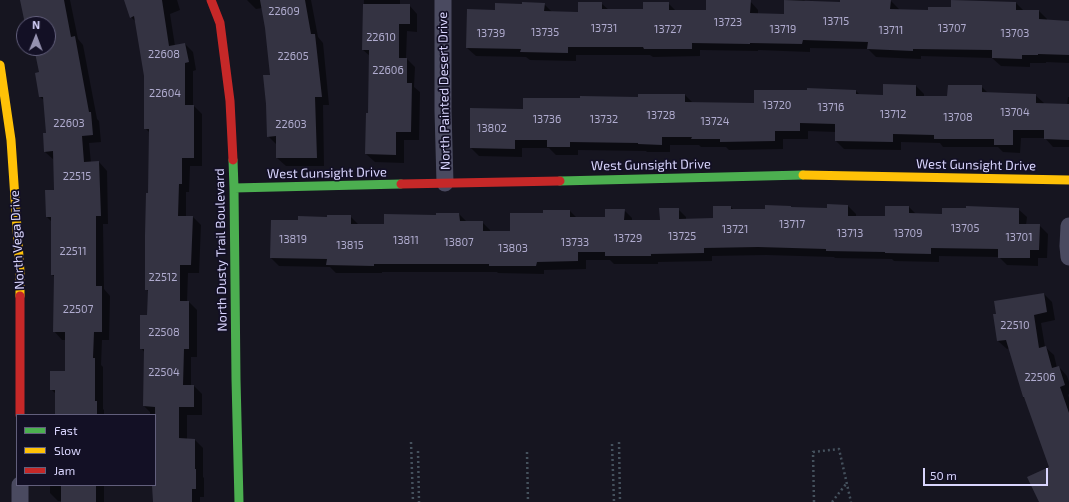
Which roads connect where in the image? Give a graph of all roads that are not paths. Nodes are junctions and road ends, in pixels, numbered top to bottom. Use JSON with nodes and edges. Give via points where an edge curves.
{"nodes":[{"id":1,"x":211,"y":0,"type":"edge"},
{"id":2,"x":443,"y":0,"type":"edge"},
{"id":3,"x":0,"y":66,"type":"edge"},
{"id":4,"x":1069,"y":180,"type":"edge"},
{"id":5,"x":445,"y":182,"type":"junction"},
{"id":6,"x":234,"y":188,"type":"junction"},
{"id":7,"x":1069,"y":226,"type":"edge"},
{"id":8,"x":1069,"y":257,"type":"edge"},
{"id":9,"x":20,"y":414,"type":"edge"},
{"id":10,"x":20,"y":486,"type":"edge"},
{"id":11,"x":20,"y":502,"type":"edge"},
{"id":12,"x":239,"y":502,"type":"edge"}],
"edges":[{"from":1,"to":6,"type":"street","name":"North Dusty Trail Boulevard","via":[[220,23],[230,101]]},
{"from":2,"to":5,"type":"street","name":"North Painted Desert Drive"},
{"from":3,"to":9,"type":"street","name":"North Vega Drive","via":[[10,140],[20,272]]},
{"from":4,"to":5,"type":"street","name":"West Gunsight Drive","via":[[818,175]]},
{"from":5,"to":6,"type":"street","name":"West Gunsight Drive"},
{"from":6,"to":12,"type":"street","name":"North Dusty Trail Boulevard"},
{"from":7,"to":8,"type":"street"},
{"from":10,"to":11,"type":"street"}]}
